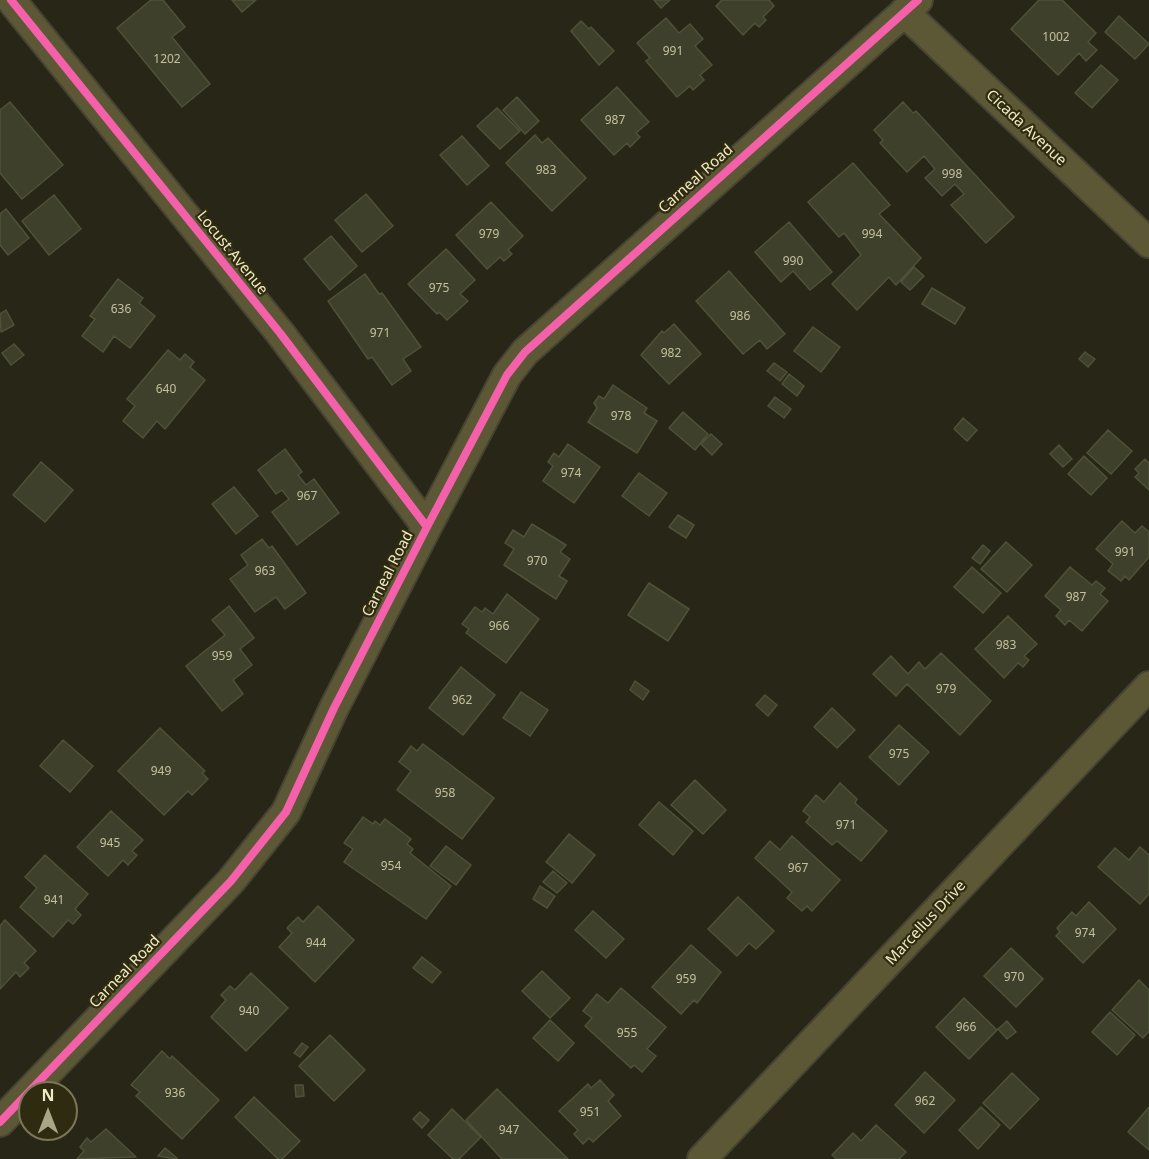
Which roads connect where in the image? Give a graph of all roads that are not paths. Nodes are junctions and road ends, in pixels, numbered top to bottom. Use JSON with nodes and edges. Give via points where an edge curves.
{"nodes":[{"id":1,"x":11,"y":4,"type":"edge"},
{"id":2,"x":911,"y":6,"type":"edge"},
{"id":3,"x":1149,"y":243,"type":"edge"},
{"id":4,"x":427,"y":527,"type":"junction"},
{"id":5,"x":1149,"y":686,"type":"edge"},
{"id":6,"x":0,"y":1122,"type":"edge"},
{"id":7,"x":702,"y":1159,"type":"edge"}],
"edges":[{"from":1,"to":4,"type":"street","name":"Locust Avenue","via":[[280,333]]},
{"from":2,"to":3,"type":"street","name":"Cicada Avenue"},
{"from":2,"to":4,"type":"street","name":"Carneal Road","via":[[525,351],[507,375]]},
{"from":4,"to":6,"type":"street","name":"Carneal Road","via":[[334,708],[286,812],[231,881]]},
{"from":5,"to":7,"type":"street","name":"Marcellus Drive"}]}
